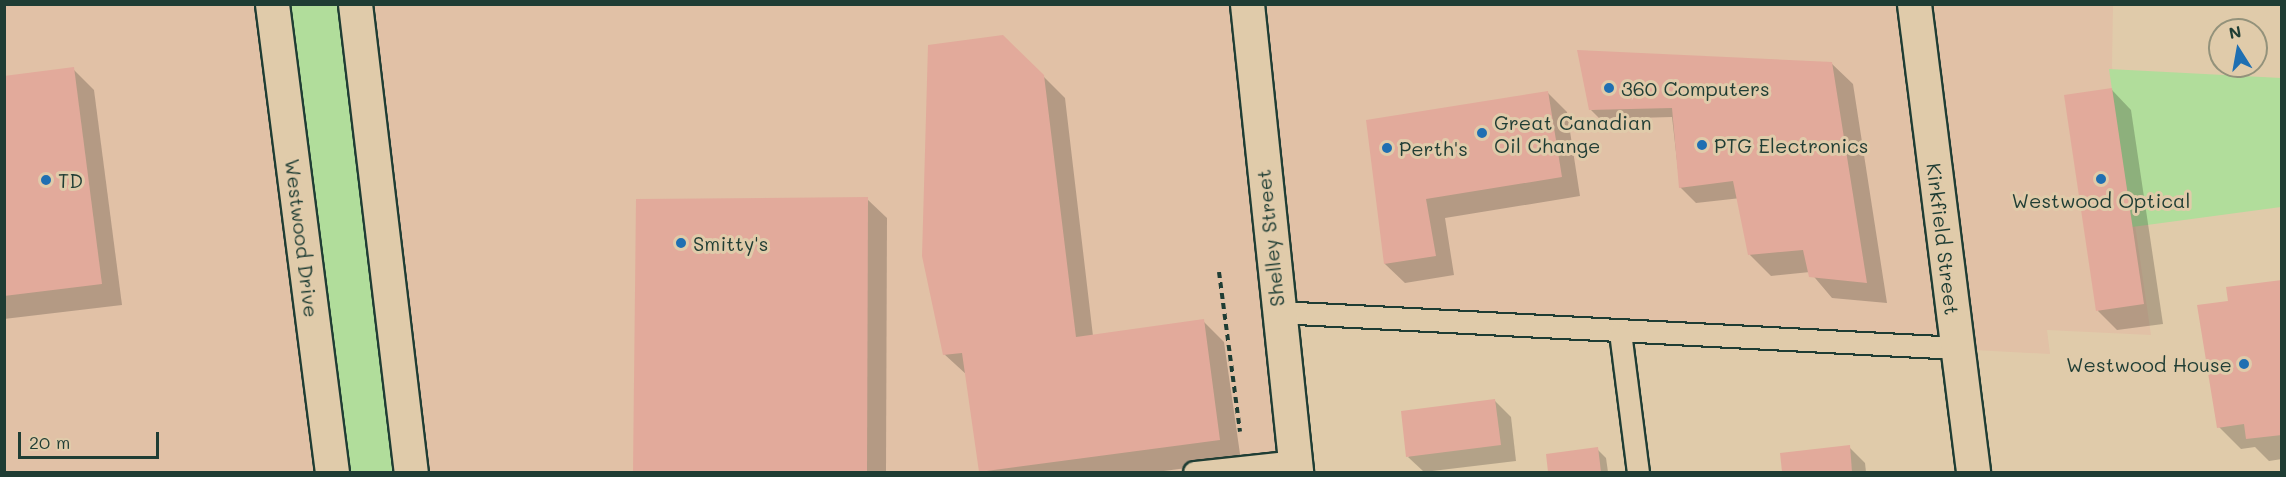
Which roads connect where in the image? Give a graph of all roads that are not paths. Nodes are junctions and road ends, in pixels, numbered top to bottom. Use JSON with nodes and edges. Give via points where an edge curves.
{"nodes":[{"id":1,"x":272,"y":4,"type":"edge"},
{"id":2,"x":355,"y":4,"type":"edge"},
{"id":3,"x":1247,"y":4,"type":"edge"},
{"id":4,"x":1914,"y":4,"type":"edge"},
{"id":5,"x":1278,"y":312,"type":"junction"},
{"id":6,"x":1620,"y":332,"type":"junction"},
{"id":7,"x":1957,"y":348,"type":"junction"},
{"id":8,"x":1295,"y":467,"type":"edge"},
{"id":9,"x":332,"y":472,"type":"edge"},
{"id":10,"x":411,"y":472,"type":"edge"},
{"id":11,"x":1194,"y":472,"type":"edge"},
{"id":12,"x":1638,"y":472,"type":"edge"},
{"id":13,"x":1973,"y":472,"type":"edge"}],
"edges":[{"from":1,"to":9,"type":"street","name":"Westwood Drive"},
{"from":2,"to":10,"type":"street"},
{"from":3,"to":5,"type":"street","name":"Shelley Street"},
{"from":4,"to":7,"type":"street","name":"Kirkfield Street"},
{"from":5,"to":6,"type":"lane"},
{"from":5,"to":8,"type":"street","name":"Shelley Street"},
{"from":6,"to":7,"type":"lane"},
{"from":6,"to":12,"type":"lane"},
{"from":7,"to":13,"type":"street","name":"Kirkfield Street"},
{"from":8,"to":11,"type":"lane","via":[[1244,466]]}]}
